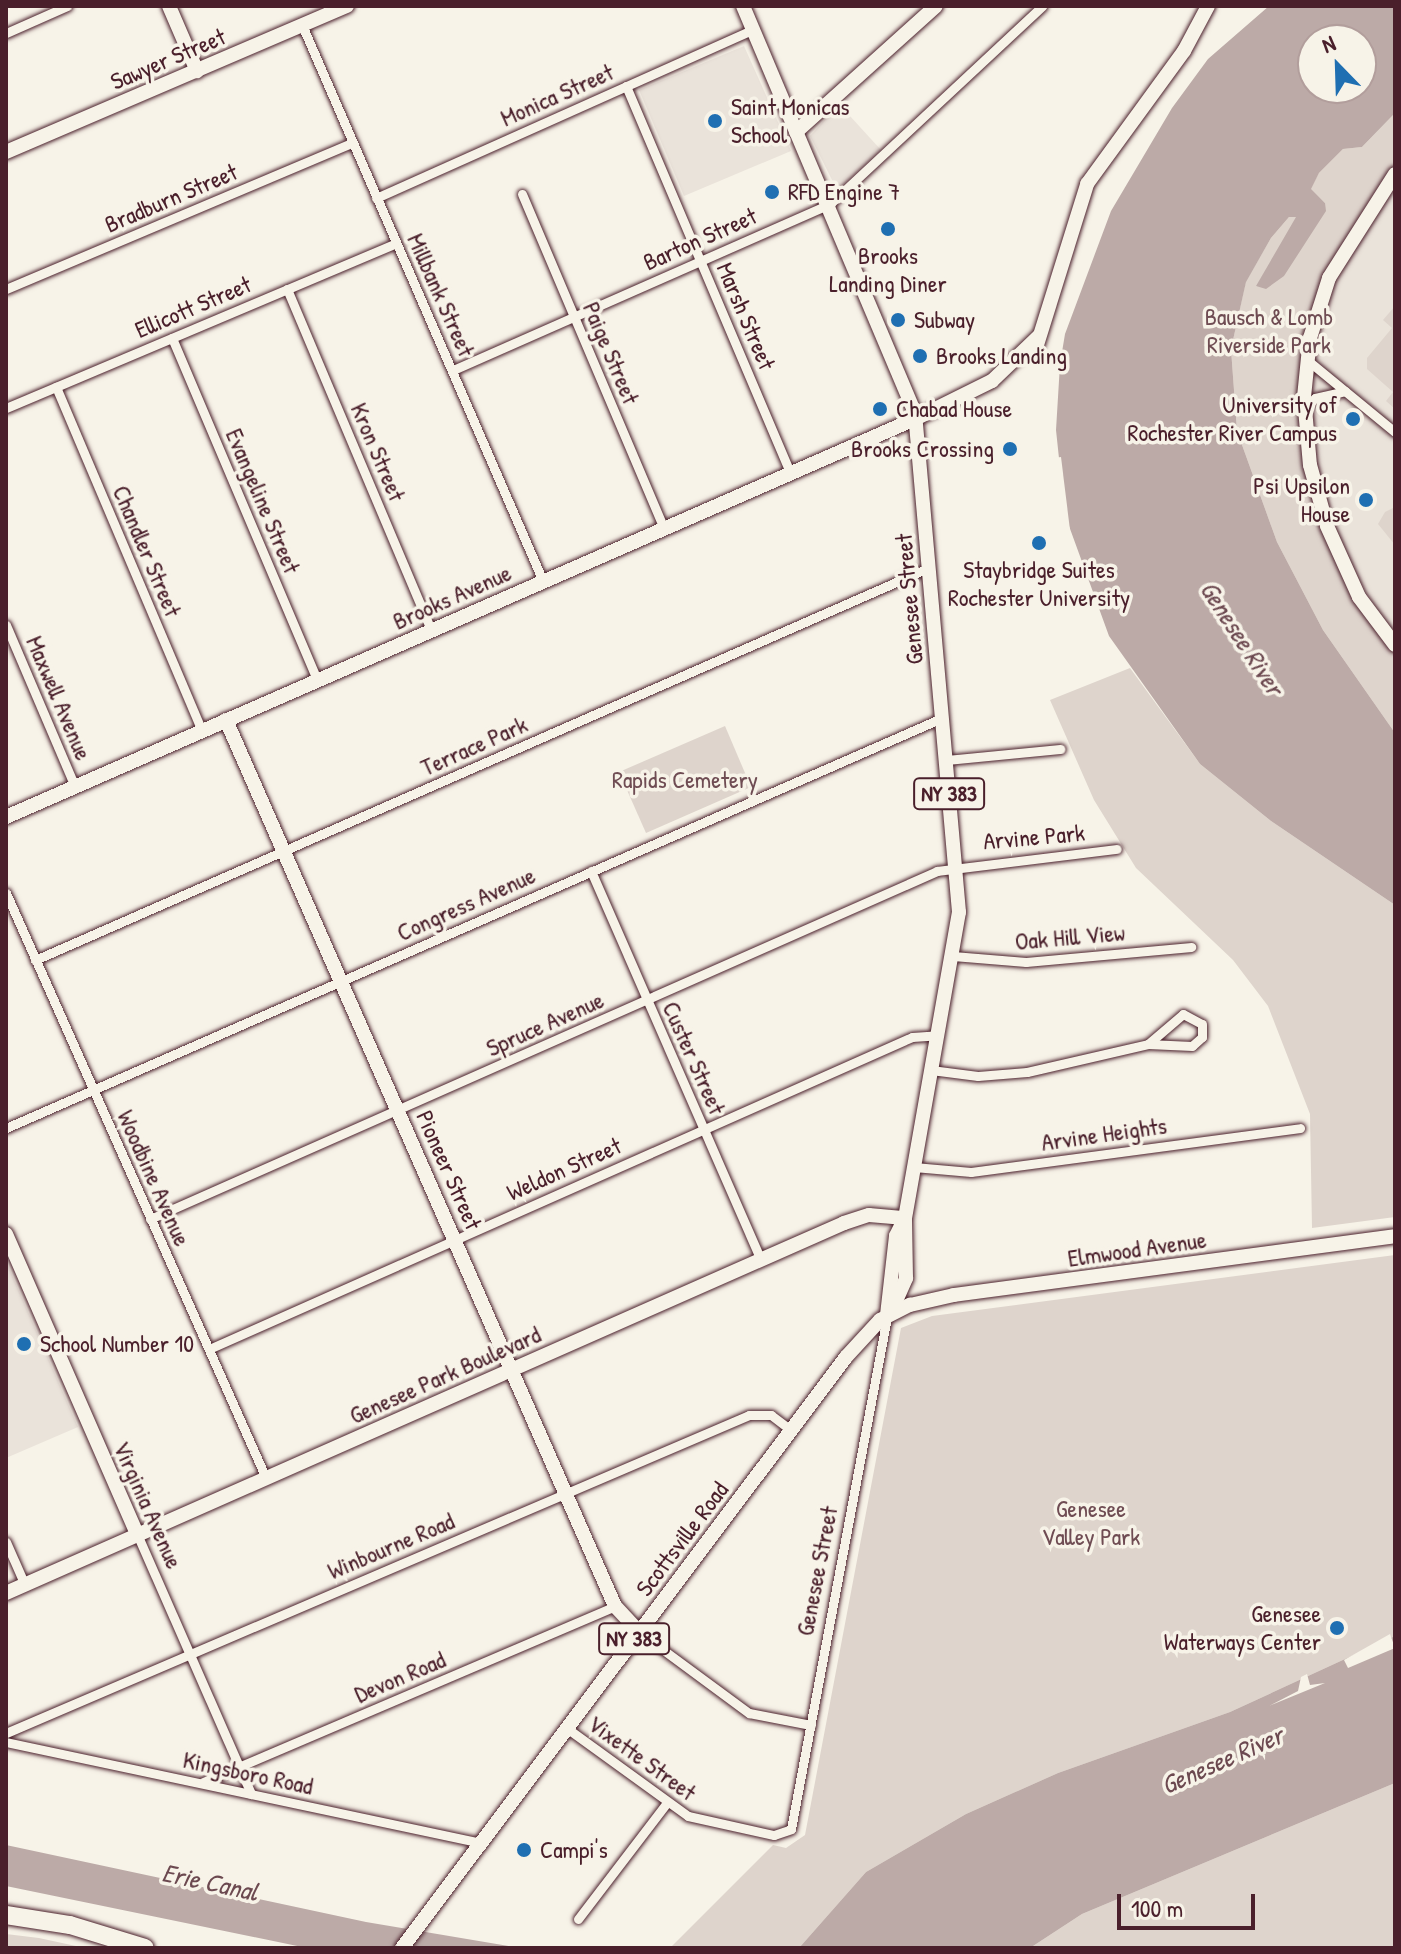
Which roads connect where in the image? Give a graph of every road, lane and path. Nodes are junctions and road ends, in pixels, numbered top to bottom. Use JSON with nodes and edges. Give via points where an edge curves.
{"nodes":[{"id":1,"x":67,"y":6,"type":"edge"},
{"id":2,"x":169,"y":6,"type":"edge"},
{"id":3,"x":347,"y":6,"type":"edge"},
{"id":4,"x":743,"y":6,"type":"edge"},
{"id":5,"x":936,"y":6,"type":"edge"},
{"id":6,"x":1042,"y":6,"type":"edge"},
{"id":7,"x":1208,"y":6,"type":"edge"},
{"id":8,"x":302,"y":25,"type":"junction"},
{"id":9,"x":753,"y":29,"type":"junction"},
{"id":10,"x":6,"y":33,"type":"edge"},
{"id":11,"x":197,"y":71,"type":"junction"},
{"id":12,"x":626,"y":86,"type":"junction"},
{"id":13,"x":796,"y":132,"type":"junction"},
{"id":14,"x":352,"y":143,"type":"junction"},
{"id":15,"x":6,"y":152,"type":"edge"},
{"id":16,"x":1395,"y":174,"type":"edge"},
{"id":17,"x":522,"y":194,"type":"dead end"},
{"id":18,"x":376,"y":198,"type":"junction"},
{"id":19,"x":828,"y":205,"type":"junction"},
{"id":20,"x":396,"y":243,"type":"junction"},
{"id":21,"x":701,"y":261,"type":"junction"},
{"id":22,"x":6,"y":289,"type":"edge"},
{"id":23,"x":287,"y":289,"type":"junction"},
{"id":24,"x":574,"y":317,"type":"junction"},
{"id":25,"x":172,"y":338,"type":"junction"},
{"id":26,"x":1306,"y":359,"type":"junction"},
{"id":27,"x":453,"y":370,"type":"junction"},
{"id":28,"x":56,"y":387,"type":"junction"},
{"id":29,"x":1345,"y":391,"type":"junction"},
{"id":30,"x":6,"y":408,"type":"edge"},
{"id":31,"x":1304,"y":409,"type":"junction"},
{"id":32,"x":915,"y":419,"type":"junction"},
{"id":33,"x":1395,"y":432,"type":"edge"},
{"id":34,"x":790,"y":473,"type":"junction"},
{"id":35,"x":664,"y":528,"type":"junction"},
{"id":36,"x":928,"y":568,"type":"junction"},
{"id":37,"x":543,"y":581,"type":"junction"},
{"id":38,"x":6,"y":625,"type":"edge"},
{"id":39,"x":431,"y":630,"type":"junction"},
{"id":40,"x":1395,"y":645,"type":"edge"},
{"id":41,"x":317,"y":680,"type":"junction"},
{"id":42,"x":942,"y":718,"type":"junction"},
{"id":43,"x":226,"y":720,"type":"junction"},
{"id":44,"x":202,"y":731,"type":"junction"},
{"id":45,"x":1060,"y":749,"type":"dead end"},
{"id":46,"x":946,"y":760,"type":"junction"},
{"id":47,"x":75,"y":787,"type":"junction"},
{"id":48,"x":6,"y":817,"type":"edge"},
{"id":49,"x":1117,"y":849,"type":"dead end"},
{"id":50,"x":285,"y":852,"type":"junction"},
{"id":51,"x":956,"y":865,"type":"junction"},
{"id":52,"x":591,"y":871,"type":"junction"},
{"id":53,"x":6,"y":893,"type":"edge"},
{"id":54,"x":1191,"y":947,"type":"dead end"},
{"id":55,"x":953,"y":956,"type":"junction"},
{"id":56,"x":35,"y":960,"type":"junction"},
{"id":57,"x":341,"y":980,"type":"junction"},
{"id":58,"x":647,"y":1001,"type":"junction"},
{"id":59,"x":938,"y":1035,"type":"junction"},
{"id":60,"x":1148,"y":1044,"type":"junction"},
{"id":61,"x":931,"y":1070,"type":"junction"},
{"id":62,"x":93,"y":1090,"type":"junction"},
{"id":63,"x":398,"y":1110,"type":"junction"},
{"id":64,"x":6,"y":1128,"type":"edge"},
{"id":65,"x":1300,"y":1128,"type":"dead end"},
{"id":66,"x":704,"y":1130,"type":"junction"},
{"id":67,"x":914,"y":1167,"type":"junction"},
{"id":68,"x":905,"y":1218,"type":"junction"},
{"id":69,"x":150,"y":1219,"type":"junction"},
{"id":70,"x":6,"y":1234,"type":"edge"},
{"id":71,"x":1395,"y":1236,"type":"edge"},
{"id":72,"x":455,"y":1239,"type":"junction"},
{"id":73,"x":761,"y":1260,"type":"junction"},
{"id":74,"x":887,"y":1315,"type":"junction"},
{"id":75,"x":209,"y":1349,"type":"junction"},
{"id":76,"x":513,"y":1370,"type":"junction"},
{"id":77,"x":791,"y":1430,"type":"junction"},
{"id":78,"x":266,"y":1478,"type":"junction"},
{"id":79,"x":568,"y":1493,"type":"junction"},
{"id":80,"x":137,"y":1534,"type":"junction"},
{"id":81,"x":6,"y":1542,"type":"edge"},
{"id":82,"x":25,"y":1585,"type":"junction"},
{"id":83,"x":6,"y":1593,"type":"edge"},
{"id":84,"x":615,"y":1606,"type":"junction"},
{"id":85,"x":639,"y":1632,"type":"junction"},
{"id":86,"x":190,"y":1654,"type":"junction"},
{"id":87,"x":811,"y":1725,"type":"junction"},
{"id":88,"x":568,"y":1729,"type":"junction"},
{"id":89,"x":6,"y":1733,"type":"edge"},
{"id":90,"x":6,"y":1742,"type":"edge"},
{"id":91,"x":239,"y":1768,"type":"junction"},
{"id":92,"x":200,"y":1783,"type":"junction"},
{"id":93,"x":251,"y":1794,"type":"junction"},
{"id":94,"x":666,"y":1804,"type":"junction"},
{"id":95,"x":787,"y":1833,"type":"joint"},
{"id":96,"x":482,"y":1843,"type":"junction"},
{"id":97,"x":6,"y":1915,"type":"edge"},
{"id":98,"x":578,"y":1919,"type":"dead end"},
{"id":99,"x":6,"y":1925,"type":"edge"},
{"id":100,"x":119,"y":1948,"type":"edge"},
{"id":101,"x":145,"y":1948,"type":"edge"},
{"id":102,"x":402,"y":1948,"type":"edge"}],
"edges":[{"from":1,"to":10,"type":"street"},
{"from":2,"to":11,"type":"main road"},
{"from":3,"to":8,"type":"main road","name":"Sawyer Street"},
{"from":4,"to":9,"type":"main road","name":"Genesee Street"},
{"from":5,"to":13,"type":"main road"},
{"from":6,"to":19,"type":"street","name":"Barton Street"},
{"from":7,"to":32,"type":"main road","name":"Brooks Avenue","via":[[1184,51],[1087,184],[1039,336],[992,381]]},
{"from":8,"to":11,"type":"main road","name":"Sawyer Street"},
{"from":8,"to":14,"type":"street","name":"Millbank Street"},
{"from":9,"to":12,"type":"street","name":"Monica Street"},
{"from":9,"to":13,"type":"main road","name":"Genesee Street"},
{"from":11,"to":15,"type":"main road","name":"Sawyer Street"},
{"from":12,"to":18,"type":"street","name":"Monica Street"},
{"from":12,"to":21,"type":"street","name":"Marsh Street"},
{"from":13,"to":19,"type":"main road","name":"Genesee Street"},
{"from":14,"to":18,"type":"street","name":"Millbank Street"},
{"from":14,"to":22,"type":"street","name":"Bradburn Street"},
{"from":16,"to":26,"type":"main road","via":[[1329,278]]},
{"from":17,"to":24,"type":"street","name":"Paige Street"},
{"from":18,"to":20,"type":"street","name":"Millbank Street"},
{"from":19,"to":21,"type":"street","name":"Barton Street"},
{"from":19,"to":32,"type":"main road","name":"Genesee Street"},
{"from":20,"to":23,"type":"street","name":"Ellicott Street"},
{"from":20,"to":27,"type":"street","name":"Millbank Street"},
{"from":21,"to":24,"type":"street","name":"Barton Street"},
{"from":21,"to":34,"type":"street","name":"Marsh Street"},
{"from":23,"to":25,"type":"street","name":"Ellicott Street"},
{"from":23,"to":39,"type":"street","name":"Kron Street"},
{"from":24,"to":27,"type":"street","name":"Barton Street"},
{"from":24,"to":35,"type":"street","name":"Paige Street"},
{"from":25,"to":28,"type":"street","name":"Ellicott Street"},
{"from":25,"to":41,"type":"street","name":"Evangeline Street"},
{"from":26,"to":29,"type":"street"},
{"from":26,"to":31,"type":"main road"},
{"from":27,"to":37,"type":"street","name":"Millbank Street"},
{"from":28,"to":30,"type":"street","name":"Ellicott Street"},
{"from":28,"to":44,"type":"street","name":"Chandler Street"},
{"from":29,"to":31,"type":"street","via":[[1315,398]]},
{"from":29,"to":33,"type":"street"},
{"from":31,"to":40,"type":"main road","via":[[1310,465],[1330,536],[1359,597]]},
{"from":32,"to":34,"type":"main road","name":"Brooks Avenue"},
{"from":32,"to":36,"type":"main road","name":"Genesee Street","number":"NY 383"},
{"from":34,"to":35,"type":"main road","name":"Brooks Avenue"},
{"from":35,"to":37,"type":"main road","name":"Brooks Avenue"},
{"from":36,"to":42,"type":"main road","name":"Genesee Street","number":"NY 383"},
{"from":36,"to":50,"type":"street","name":"Terrace Park"},
{"from":37,"to":39,"type":"main road","name":"Brooks Avenue"},
{"from":38,"to":47,"type":"street","name":"Maxwell Avenue"},
{"from":39,"to":41,"type":"main road","name":"Brooks Avenue"},
{"from":41,"to":43,"type":"main road","name":"Brooks Avenue"},
{"from":42,"to":46,"type":"main road","name":"Genesee Street","number":"NY 383"},
{"from":42,"to":52,"type":"street","name":"Congress Avenue"},
{"from":43,"to":44,"type":"main road","name":"Brooks Avenue"},
{"from":43,"to":50,"type":"main road","name":"Pioneer Street"},
{"from":44,"to":47,"type":"main road","name":"Brooks Avenue"},
{"from":45,"to":46,"type":"street"},
{"from":46,"to":51,"type":"main road","name":"Genesee Street","number":"NY 383"},
{"from":47,"to":48,"type":"main road","name":"Brooks Avenue"},
{"from":49,"to":51,"type":"street","name":"Arvine Park"},
{"from":50,"to":56,"type":"street","name":"Terrace Park"},
{"from":50,"to":57,"type":"main road","name":"Pioneer Street"},
{"from":51,"to":55,"type":"main road","name":"Genesee Street","number":"NY 383","via":[[959,912]]},
{"from":51,"to":58,"type":"street","name":"Spruce Avenue"},
{"from":52,"to":57,"type":"street","name":"Congress Avenue"},
{"from":52,"to":58,"type":"street","name":"Custer Street"},
{"from":53,"to":56,"type":"street","name":"Woodbine Avenue"},
{"from":54,"to":55,"type":"street","name":"Oak Hill View","via":[[1026,962]]},
{"from":55,"to":59,"type":"main road","name":"Genesee Street","number":"NY 383"},
{"from":56,"to":62,"type":"street","name":"Woodbine Avenue"},
{"from":57,"to":62,"type":"street","name":"Congress Avenue"},
{"from":57,"to":63,"type":"main road","name":"Pioneer Street"},
{"from":58,"to":63,"type":"street","name":"Spruce Avenue"},
{"from":58,"to":66,"type":"street","name":"Custer Street"},
{"from":59,"to":61,"type":"main road","name":"Genesee Street","number":"NY 383"},
{"from":59,"to":66,"type":"street","name":"Weldon Street","via":[[912,1037]]},
{"from":60,"to":60,"type":"street","via":[[1192,1046],[1202,1037],[1202,1024],[1192,1014],[1181,1015]]},
{"from":60,"to":61,"type":"street","via":[[1014,1074]]},
{"from":61,"to":67,"type":"main road","name":"Genesee Street","number":"NY 383"},
{"from":62,"to":64,"type":"street","name":"Congress Avenue"},
{"from":62,"to":69,"type":"street","name":"Woodbine Avenue"},
{"from":63,"to":69,"type":"street","name":"Spruce Avenue"},
{"from":63,"to":72,"type":"main road","name":"Pioneer Street"},
{"from":65,"to":67,"type":"street","name":"Arvine Heights","via":[[971,1172]]},
{"from":66,"to":72,"type":"street","name":"Weldon Street"},
{"from":66,"to":73,"type":"street","name":"Custer Street"},
{"from":67,"to":68,"type":"main road","name":"Genesee Street","number":"NY 383"},
{"from":68,"to":73,"type":"main road","name":"Genesee Park Boulevard","via":[[860,1217]]},
{"from":68,"to":74,"type":"main road","name":"Genesee Street","number":"NY 383","via":[[896,1236]]},
{"from":69,"to":75,"type":"street","name":"Woodbine Avenue"},
{"from":70,"to":80,"type":"main road","name":"Virginia Avenue"},
{"from":71,"to":74,"type":"main road","name":"Elmwood Avenue","via":[[954,1295]]},
{"from":72,"to":75,"type":"street","name":"Weldon Street"},
{"from":72,"to":76,"type":"main road","name":"Pioneer Street"},
{"from":73,"to":76,"type":"main road","name":"Genesee Park Boulevard"},
{"from":74,"to":77,"type":"main road","name":"Scottsville Road","number":"NY 383","via":[[854,1348]]},
{"from":74,"to":87,"type":"street","name":"Genesee Street"},
{"from":75,"to":78,"type":"street","name":"Woodbine Avenue"},
{"from":76,"to":78,"type":"main road","name":"Genesee Park Boulevard"},
{"from":76,"to":79,"type":"main road","name":"Pioneer Street"},
{"from":77,"to":79,"type":"street","name":"Winbourne Road","via":[[771,1415],[754,1413]]},
{"from":77,"to":85,"type":"main road","name":"Scottsville Road","number":"NY 383"},
{"from":78,"to":80,"type":"main road","name":"Genesee Park Boulevard"},
{"from":79,"to":84,"type":"main road","name":"Pioneer Street"},
{"from":79,"to":86,"type":"street","name":"Winbourne Road"},
{"from":80,"to":82,"type":"main road","name":"Genesee Park Boulevard"},
{"from":80,"to":86,"type":"street","name":"Virginia Avenue"},
{"from":81,"to":82,"type":"street"},
{"from":82,"to":83,"type":"main road","name":"Genesee Park Boulevard"},
{"from":84,"to":85,"type":"main road","name":"Pioneer Street"},
{"from":84,"to":91,"type":"street","name":"Devon Road"},
{"from":85,"to":87,"type":"street","via":[[749,1713]]},
{"from":85,"to":88,"type":"main road","name":"Scottsville Road","number":"NY 383"},
{"from":86,"to":89,"type":"street","name":"Winbourne Road"},
{"from":86,"to":91,"type":"street","name":"Virginia Avenue"},
{"from":87,"to":95,"type":"street","name":"Genesee Street","via":[[794,1820]]},
{"from":88,"to":94,"type":"street","name":"Vixette Street"},
{"from":88,"to":96,"type":"main road","name":"Scottsville Road","number":"NY 383"},
{"from":90,"to":92,"type":"street","name":"Kingsboro Road"},
{"from":91,"to":92,"type":"street","name":"Devon Road"},
{"from":91,"to":93,"type":"street","name":"Virginia Avenue"},
{"from":92,"to":93,"type":"street","name":"Kingsboro Road"},
{"from":93,"to":96,"type":"street","name":"Kingsboro Road"},
{"from":94,"to":95,"type":"street","name":"Vixette Street","via":[[702,1821]]},
{"from":94,"to":98,"type":"street"},
{"from":96,"to":102,"type":"main road","name":"Scottsville Road","number":"NY 383"},
{"from":97,"to":101,"type":"highway","via":[[70,1925]]},
{"from":99,"to":100,"type":"highway"}]}
